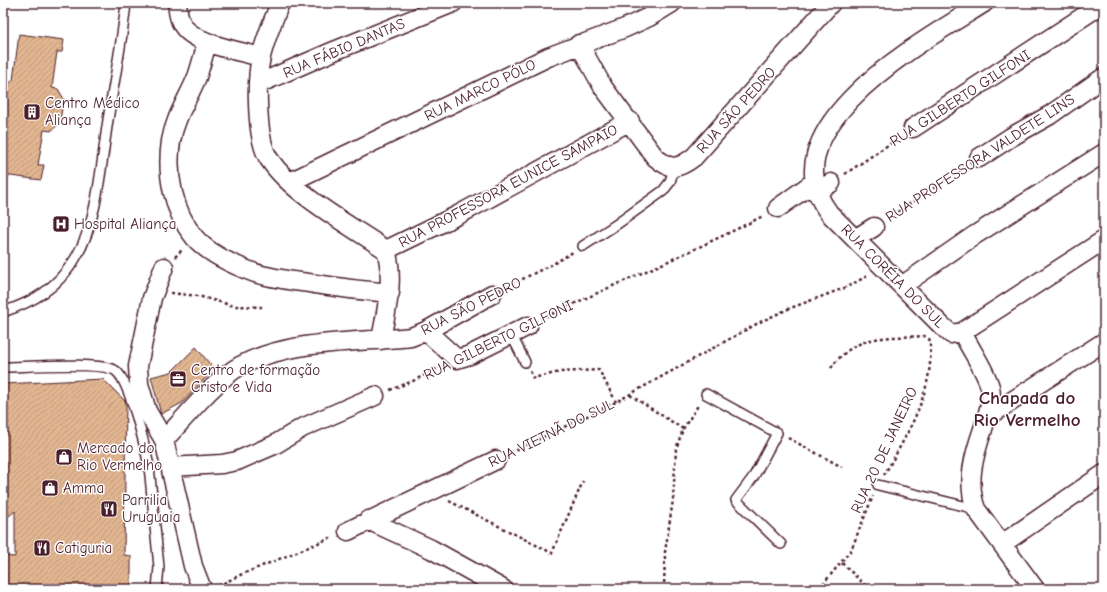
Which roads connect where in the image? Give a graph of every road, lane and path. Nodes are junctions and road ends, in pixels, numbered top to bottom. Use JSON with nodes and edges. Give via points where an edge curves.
{"nodes":[{"id":1,"x":126,"y":3,"type":"edge"},
{"id":2,"x":177,"y":3,"type":"edge"},
{"id":3,"x":280,"y":3,"type":"edge"},
{"id":4,"x":453,"y":3,"type":"edge"},
{"id":5,"x":672,"y":3,"type":"edge"},
{"id":6,"x":831,"y":3,"type":"edge"},
{"id":7,"x":984,"y":3,"type":"edge"},
{"id":8,"x":1104,"y":3,"type":"edge"},
{"id":9,"x":207,"y":42,"type":"junction"},
{"id":10,"x":579,"y":44,"type":"junction"},
{"id":11,"x":261,"y":57,"type":"junction"},
{"id":12,"x":1104,"y":77,"type":"edge"},
{"id":13,"x":258,"y":84,"type":"junction"},
{"id":14,"x":630,"y":121,"type":"junction"},
{"id":15,"x":913,"y":128,"type":"joint"},
{"id":16,"x":1104,"y":153,"type":"edge"},
{"id":17,"x":979,"y":158,"type":"joint"},
{"id":18,"x":674,"y":168,"type":"junction"},
{"id":19,"x":290,"y":182,"type":"junction"},
{"id":20,"x":820,"y":186,"type":"junction"},
{"id":21,"x":778,"y":208,"type":"joint"},
{"id":22,"x":874,"y":227,"type":"joint"},
{"id":23,"x":195,"y":238,"type":"junction"},
{"id":24,"x":855,"y":239,"type":"junction"},
{"id":25,"x":1104,"y":240,"type":"edge"},
{"id":26,"x":583,"y":246,"type":"joint"},
{"id":27,"x":386,"y":250,"type":"junction"},
{"id":28,"x":164,"y":267,"type":"joint"},
{"id":29,"x":883,"y":267,"type":"junction"},
{"id":30,"x":903,"y":285,"type":"junction"},
{"id":31,"x":154,"y":292,"type":"junction"},
{"id":32,"x":390,"y":292,"type":"junction"},
{"id":33,"x":492,"y":294,"type":"joint"},
{"id":34,"x":262,"y":307,"type":"dead end"},
{"id":35,"x":925,"y":307,"type":"junction"},
{"id":36,"x":3,"y":312,"type":"edge"},
{"id":37,"x":528,"y":326,"type":"joint"},
{"id":38,"x":426,"y":331,"type":"junction"},
{"id":39,"x":962,"y":332,"type":"junction"},
{"id":40,"x":511,"y":334,"type":"junction"},
{"id":41,"x":929,"y":336,"type":"junction"},
{"id":42,"x":381,"y":340,"type":"junction"},
{"id":43,"x":1104,"y":342,"type":"edge"},
{"id":44,"x":457,"y":359,"type":"junction"},
{"id":45,"x":525,"y":362,"type":"joint"},
{"id":46,"x":3,"y":367,"type":"edge"},
{"id":47,"x":831,"y":368,"type":"dead end"},
{"id":48,"x":630,"y":394,"type":"junction"},
{"id":49,"x":706,"y":394,"type":"joint"},
{"id":50,"x":375,"y":396,"type":"joint"},
{"id":51,"x":616,"y":402,"type":"junction"},
{"id":52,"x":987,"y":417,"type":"junction"},
{"id":53,"x":683,"y":428,"type":"junction"},
{"id":54,"x":777,"y":433,"type":"junction"},
{"id":55,"x":164,"y":440,"type":"junction"},
{"id":56,"x":496,"y":460,"type":"joint"},
{"id":57,"x":170,"y":467,"type":"junction"},
{"id":58,"x":842,"y":467,"type":"dead end"},
{"id":59,"x":1104,"y":474,"type":"edge"},
{"id":60,"x":583,"y":481,"type":"dead end"},
{"id":61,"x":878,"y":485,"type":"junction"},
{"id":62,"x":427,"y":492,"type":"junction"},
{"id":63,"x":976,"y":509,"type":"junction"},
{"id":64,"x":368,"y":520,"type":"junction"},
{"id":65,"x":348,"y":531,"type":"joint"},
{"id":66,"x":782,"y":544,"type":"dead end"},
{"id":67,"x":1002,"y":544,"type":"junction"},
{"id":68,"x":842,"y":563,"type":"junction"},
{"id":69,"x":159,"y":567,"type":"junction"},
{"id":70,"x":156,"y":589,"type":"edge"},
{"id":71,"x":163,"y":589,"type":"edge"},
{"id":72,"x":202,"y":589,"type":"edge"},
{"id":73,"x":212,"y":589,"type":"edge"},
{"id":74,"x":503,"y":589,"type":"edge"},
{"id":75,"x":664,"y":589,"type":"edge"},
{"id":76,"x":819,"y":589,"type":"edge"},
{"id":77,"x":869,"y":589,"type":"edge"},
{"id":78,"x":1035,"y":589,"type":"edge"}],
"edges":[{"from":1,"to":36,"type":"lane","via":[[95,198],[84,241],[75,259],[47,291],[29,303]]},
{"from":2,"to":9,"type":"street","via":[[182,26]]},
{"from":3,"to":11,"type":"street"},
{"from":4,"to":13,"type":"street","name":"RUA FÁBIO DANTAS"},
{"from":5,"to":10,"type":"street","name":"RUA MARCO PÓLO","via":[[625,28]]},
{"from":6,"to":18,"type":"street","name":"RUA SÃO PEDRO","via":[[694,157]]},
{"from":7,"to":20,"type":"street","via":[[919,44],[886,68],[845,104],[822,135],[817,150]]},
{"from":8,"to":15,"type":"street","name":"RUA GILBERTO GILFONI"},
{"from":9,"to":11,"type":"street"},
{"from":9,"to":23,"type":"street","via":[[196,78],[179,113],[171,142],[170,181],[174,198]]},
{"from":10,"to":14,"type":"street","via":[[604,87]]},
{"from":10,"to":19,"type":"street","name":"RUA MARCO PÓLO","via":[[534,63]]},
{"from":11,"to":13,"type":"street"},
{"from":12,"to":17,"type":"street","name":"RUA PROFESSORA VALDETE LINS","via":[[1050,115]]},
{"from":13,"to":19,"type":"street","via":[[263,145],[268,158]]},
{"from":14,"to":18,"type":"street","via":[[655,156],[664,165]]},
{"from":14,"to":27,"type":"street","name":"RUA PROFESSORA EUNICE SAMPAIO","via":[[472,208]]},
{"from":15,"to":20,"type":"path","name":"RUA GILBERTO GILFONI"},
{"from":16,"to":30,"type":"street","via":[[975,235]]},
{"from":17,"to":22,"type":"path","name":"RUA PROFESSORA VALDETE LINS"},
{"from":18,"to":26,"type":"lane","via":[[670,182],[662,191]]},
{"from":19,"to":27,"type":"street","via":[[313,201]]},
{"from":20,"to":21,"type":"street"},
{"from":20,"to":24,"type":"street","name":"RUA CORÉIA DO SUL","via":[[829,212]]},
{"from":21,"to":37,"type":"path","name":"RUA GILBERTO GILFONI","via":[[693,251],[606,288]]},
{"from":22,"to":24,"type":"street","name":"RUA PROFESSORA VALDETE LINS"},
{"from":23,"to":28,"type":"path"},
{"from":23,"to":32,"type":"street","via":[[229,261],[268,276],[327,286]]},
{"from":24,"to":29,"type":"street","name":"RUA CORÉIA DO SUL"},
{"from":25,"to":39,"type":"street"},
{"from":26,"to":33,"type":"path","name":"RUA SÃO PEDRO"},
{"from":27,"to":32,"type":"street","via":[[390,262]]},
{"from":28,"to":31,"type":"street"},
{"from":29,"to":30,"type":"street","name":"RUA CORÉIA DO SUL"},
{"from":29,"to":48,"type":"path","name":"RUA VIETNÃ DO SUL","via":[[848,287],[762,321]]},
{"from":30,"to":35,"type":"street","name":"RUA CORÉIA DO SUL"},
{"from":31,"to":34,"type":"path","via":[[198,296],[234,306]]},
{"from":31,"to":55,"type":"street","via":[[138,366],[139,384],[147,411]]},
{"from":32,"to":42,"type":"street"},
{"from":33,"to":38,"type":"street","name":"RUA SÃO PEDRO"},
{"from":35,"to":39,"type":"street","name":"RUA CORÉIA DO SUL","via":[[951,334]]},
{"from":35,"to":41,"type":"path","name":"RUA 20 DE JANEIRO"},
{"from":37,"to":40,"type":"street","name":"RUA GILBERTO GILFONI"},
{"from":38,"to":42,"type":"street","name":"RUA SÃO PEDRO","via":[[411,337]]},
{"from":38,"to":44,"type":"street"},
{"from":39,"to":52,"type":"street","name":"RUA CORÉIA DO SUL","via":[[990,388]]},
{"from":40,"to":44,"type":"street","name":"RUA GILBERTO GILFONI"},
{"from":40,"to":45,"type":"lane"},
{"from":41,"to":47,"type":"path","via":[[875,339],[855,345],[840,355]]},
{"from":41,"to":61,"type":"path","name":"RUA 20 DE JANEIRO","via":[[931,351],[926,388],[919,410]]},
{"from":42,"to":55,"type":"street","name":"RUA SÃO PEDRO","via":[[288,349],[239,366]]},
{"from":43,"to":52,"type":"street"},
{"from":44,"to":50,"type":"path","name":"RUA GILBERTO GILFONI"},
{"from":45,"to":51,"type":"path","via":[[533,378],[560,372],[599,370]]},
{"from":46,"to":69,"type":"lane","via":[[94,366],[115,370],[122,378],[146,451]]},
{"from":48,"to":51,"type":"path","name":"RUA VIETNÃ DO SUL"},
{"from":48,"to":53,"type":"path"},
{"from":49,"to":53,"type":"path"},
{"from":49,"to":54,"type":"lane"},
{"from":50,"to":57,"type":"street","via":[[302,428],[274,445],[237,461]]},
{"from":51,"to":56,"type":"path","name":"RUA VIETNÃ DO SUL"},
{"from":52,"to":63,"type":"street","name":"RUA CORÉIA DO SUL","via":[[973,470],[972,497]]},
{"from":53,"to":75,"type":"path","via":[[676,449],[673,500],[665,552]]},
{"from":54,"to":58,"type":"path"},
{"from":54,"to":66,"type":"lane","via":[[754,476],[736,500]]},
{"from":55,"to":57,"type":"street"},
{"from":56,"to":62,"type":"street","name":"RUA VIETNÃ DO SUL"},
{"from":57,"to":72,"type":"street","via":[[193,566]]},
{"from":59,"to":67,"type":"street"},
{"from":60,"to":62,"type":"path","via":[[552,553],[462,506]]},
{"from":61,"to":63,"type":"lane"},
{"from":61,"to":68,"type":"path","name":"RUA 20 DE JANEIRO","via":[[851,550]]},
{"from":62,"to":64,"type":"street","name":"RUA VIETNÃ DO SUL"},
{"from":63,"to":67,"type":"street","name":"RUA CORÉIA DO SUL"},
{"from":64,"to":65,"type":"street","name":"RUA VIETNÃ DO SUL"},
{"from":64,"to":74,"type":"street","via":[[431,549]]},
{"from":65,"to":73,"type":"path"},
{"from":67,"to":78,"type":"street","name":"RUA CORÉIA DO SUL"},
{"from":68,"to":76,"type":"path","name":"RUA 20 DE JANEIRO"},
{"from":68,"to":77,"type":"path"},
{"from":69,"to":70,"type":"lane"},
{"from":69,"to":71,"type":"lane"}]}
